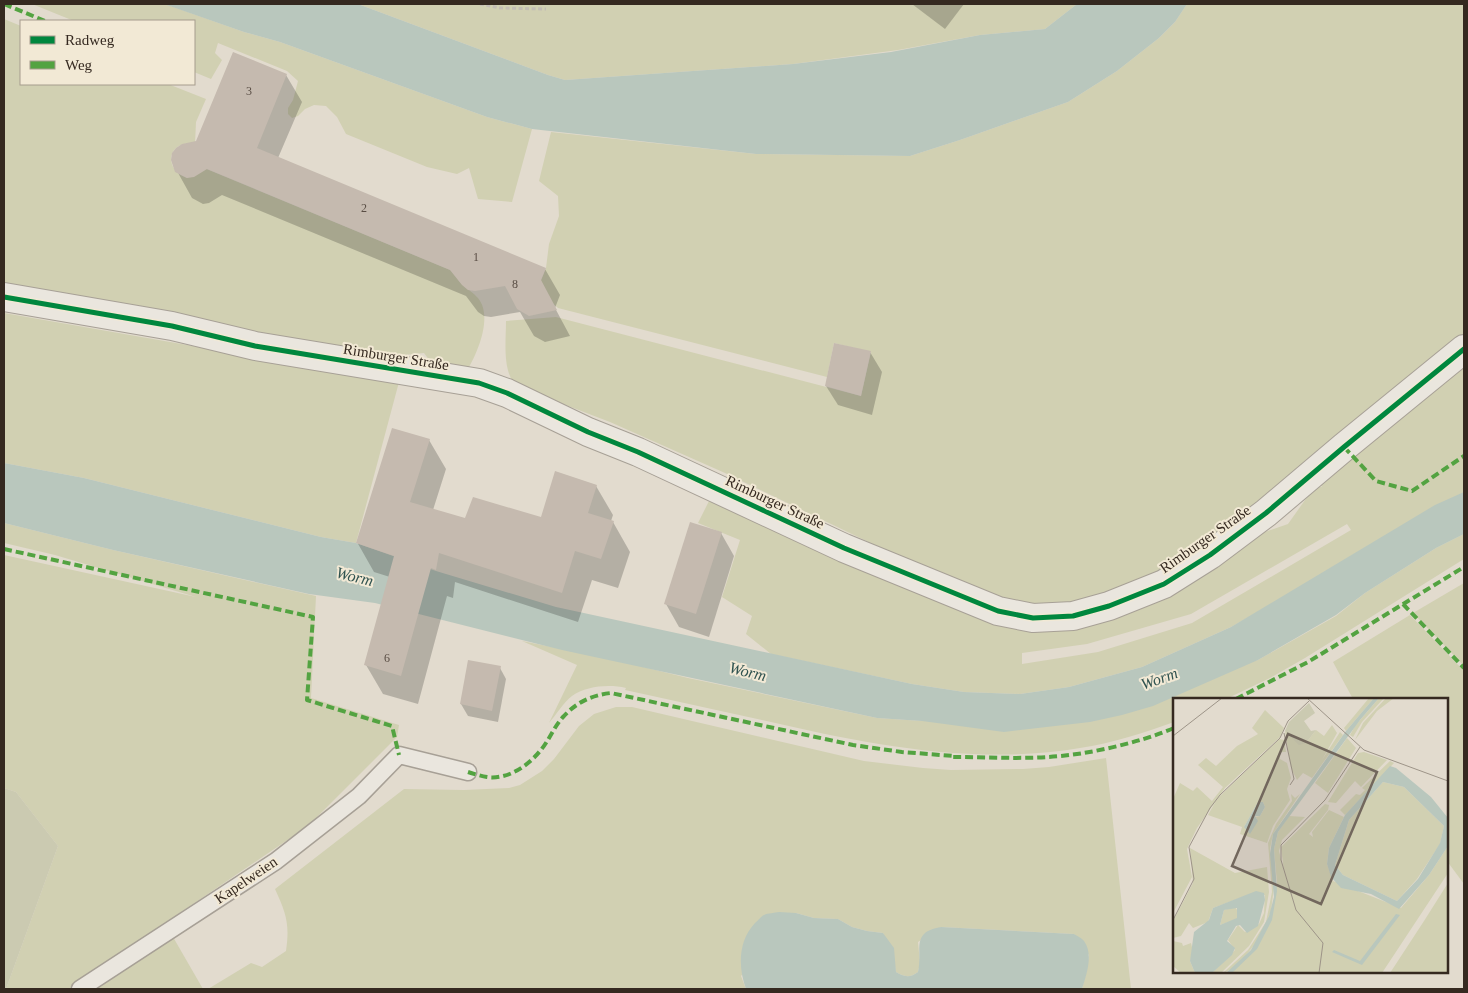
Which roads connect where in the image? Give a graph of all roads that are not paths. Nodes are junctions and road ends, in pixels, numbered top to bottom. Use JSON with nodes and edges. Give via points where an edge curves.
{"nodes":[{"id":1,"x":4,"y":297,"type":"edge"},
{"id":2,"x":1464,"y":350,"type":"edge"},
{"id":3,"x":468,"y":772,"type":"dead end"},
{"id":4,"x":80,"y":989,"type":"edge"}],
"edges":[{"from":1,"to":2,"type":"street","name":"Rimburger Straße","via":[[172,326],[254,346],[479,383],[638,452],[844,548],[998,611],[1033,618],[1073,616],[1109,606],[1164,584],[1266,513]]},
{"from":3,"to":4,"type":"lane","name":"Kapelweien","via":[[399,755],[359,796],[276,861]]}]}
